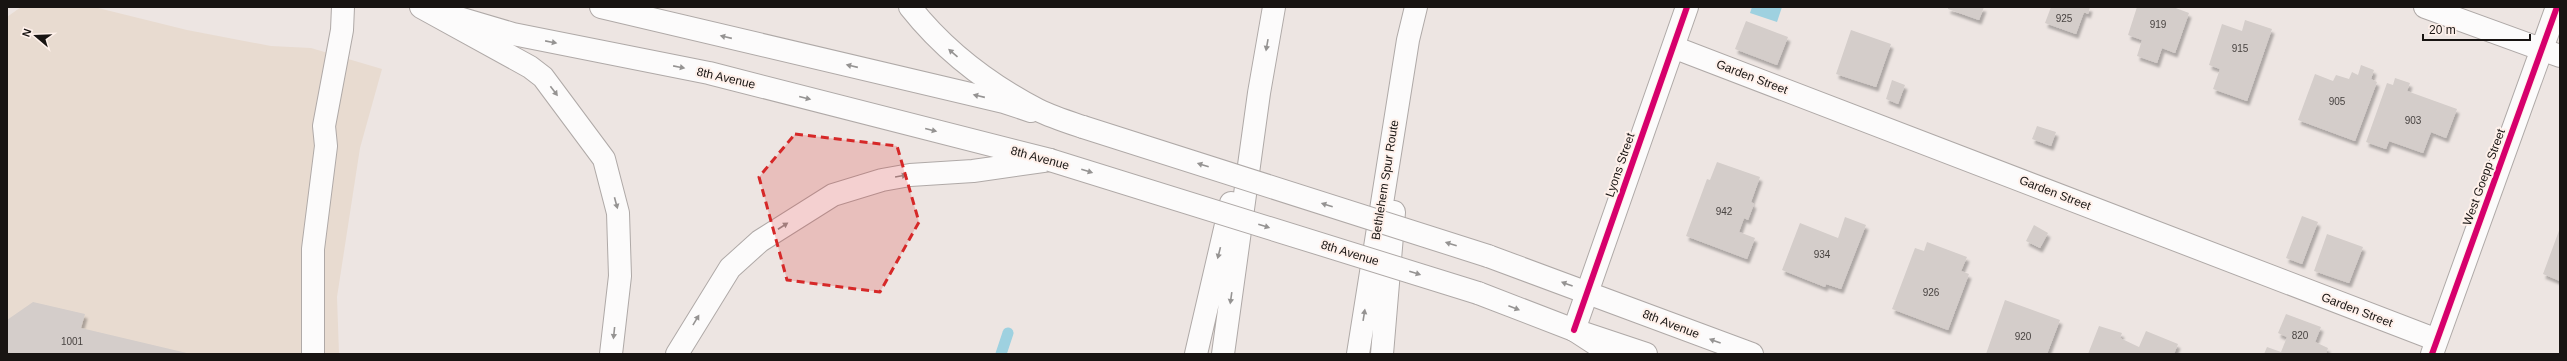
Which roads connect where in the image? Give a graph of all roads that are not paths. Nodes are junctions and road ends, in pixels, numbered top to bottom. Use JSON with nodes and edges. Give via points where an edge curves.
{"nodes":[{"id":1,"x":343,"y":7,"type":"edge"},
{"id":2,"x":421,"y":7,"type":"edge"},
{"id":3,"x":601,"y":7,"type":"edge"},
{"id":4,"x":910,"y":7,"type":"edge"},
{"id":5,"x":1274,"y":7,"type":"edge"},
{"id":6,"x":1416,"y":7,"type":"edge"},
{"id":7,"x":1687,"y":7,"type":"edge"},
{"id":8,"x":2425,"y":7,"type":"edge"},
{"id":9,"x":2557,"y":7,"type":"edge"},
{"id":10,"x":1408,"y":40,"type":"junction"},
{"id":11,"x":507,"y":43,"type":"junction"},
{"id":12,"x":1672,"y":47,"type":"junction"},
{"id":13,"x":2551,"y":52,"type":"edge"},
{"id":14,"x":1259,"y":93,"type":"junction"},
{"id":15,"x":1083,"y":127,"type":"junction"},
{"id":16,"x":1050,"y":160,"type":"junction"},
{"id":17,"x":1588,"y":292,"type":"junction"},
{"id":18,"x":1574,"y":330,"type":"junction"},
{"id":19,"x":2434,"y":347,"type":"edge"},
{"id":20,"x":313,"y":354,"type":"edge"},
{"id":21,"x":611,"y":354,"type":"edge"},
{"id":22,"x":677,"y":354,"type":"edge"},
{"id":23,"x":1196,"y":354,"type":"edge"},
{"id":24,"x":1223,"y":354,"type":"edge"},
{"id":25,"x":1358,"y":354,"type":"edge"},
{"id":26,"x":1382,"y":354,"type":"edge"},
{"id":27,"x":1611,"y":354,"type":"edge"},
{"id":28,"x":1646,"y":354,"type":"edge"},
{"id":29,"x":1752,"y":354,"type":"edge"}],
"edges":[{"from":1,"to":20,"type":"main road","via":[[342,30],[324,126],[326,146],[312,249]]},
{"from":2,"to":11,"type":"main road"},
{"from":15,"to":3,"type":"main road","name":"8th Avenue","one_way":true,"via":[[1004,102]]},
{"from":15,"to":4,"type":"main road","one_way":true,"via":[[1038,110],[977,74],[930,33]]},
{"from":5,"to":14,"type":"main road","one_way":true},
{"from":6,"to":10,"type":"main road","name":"Bethlehem Spur Route"},
{"from":7,"to":12,"type":"main road","name":"Lyons Street"},
{"from":8,"to":13,"type":"main road"},
{"from":9,"to":13,"type":"main road","name":"West Goepp Street"},
{"from":25,"to":10,"type":"main road","name":"Bethlehem Spur Route","one_way":true},
{"from":10,"to":26,"type":"main road"},
{"from":11,"to":16,"type":"main road","name":"8th Avenue","one_way":true,"via":[[709,74]]},
{"from":11,"to":21,"type":"main road","one_way":true,"via":[[543,77],[604,159],[618,213],[620,276]]},
{"from":12,"to":17,"type":"main road","name":"Lyons Street"},
{"from":12,"to":19,"type":"main road","name":"Garden Street"},
{"from":13,"to":19,"type":"main road","name":"West Goepp Street"},
{"from":14,"to":23,"type":"main road","one_way":true,"via":[[1200,328]]},
{"from":14,"to":24,"type":"main road","one_way":true},
{"from":17,"to":15,"type":"main road","name":"8th Avenue","one_way":true,"bridge":true,"via":[[1488,256]]},
{"from":16,"to":18,"type":"main road","name":"8th Avenue","one_way":true,"bridge":true,"via":[[1478,293]]},
{"from":22,"to":16,"type":"main road","one_way":true,"via":[[730,268],[760,241],[832,195],[882,180],[910,175],[973,171]]},
{"from":17,"to":18,"type":"main road","name":"Lyons Street"},
{"from":29,"to":17,"type":"main road","name":"8th Avenue","one_way":true},
{"from":18,"to":27,"type":"main road"},
{"from":18,"to":28,"type":"main road","name":"8th Avenue"}]}
